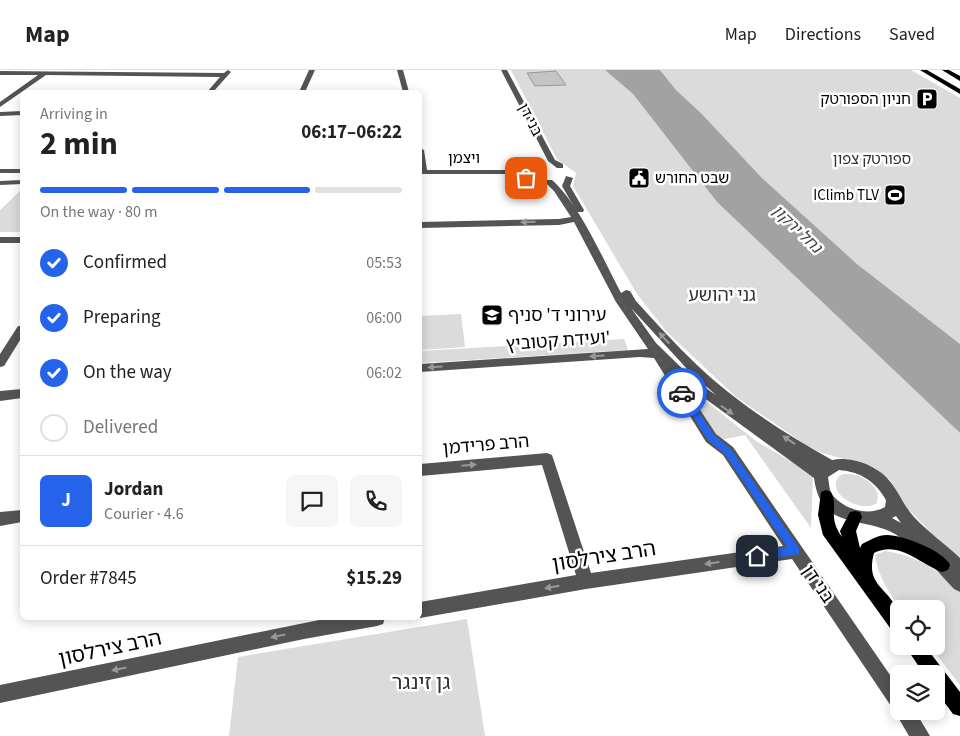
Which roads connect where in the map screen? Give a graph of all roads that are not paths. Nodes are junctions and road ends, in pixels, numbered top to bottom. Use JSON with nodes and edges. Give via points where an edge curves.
{"nodes":[{"id":1,"x":312,"y":70,"type":"edge"},
{"id":2,"x":400,"y":70,"type":"edge"},
{"id":3,"x":498,"y":70,"type":"edge"},
{"id":4,"x":504,"y":70,"type":"edge"},
{"id":5,"x":924,"y":70,"type":"edge"},
{"id":6,"x":944,"y":70,"type":"edge"},
{"id":7,"x":47,"y":72,"type":"edge"},
{"id":8,"x":0,"y":73,"type":"edge"},
{"id":9,"x":227,"y":73,"type":"edge"},
{"id":10,"x":960,"y":79,"type":"edge"},
{"id":11,"x":21,"y":90,"type":"edge"},
{"id":12,"x":212,"y":90,"type":"edge"},
{"id":13,"x":303,"y":90,"type":"edge"},
{"id":14,"x":405,"y":90,"type":"edge"},
{"id":15,"x":20,"y":91,"type":"edge"},
{"id":16,"x":960,"y":92,"type":"edge"},
{"id":17,"x":0,"y":105,"type":"edge"},
{"id":18,"x":20,"y":113,"type":"edge"},
{"id":19,"x":0,"y":114,"type":"edge"},
{"id":20,"x":422,"y":158,"type":"edge"},
{"id":21,"x":560,"y":166,"type":"junction"},
{"id":22,"x":540,"y":167,"type":"junction"},
{"id":23,"x":422,"y":170,"type":"edge"},
{"id":24,"x":0,"y":171,"type":"edge"},
{"id":25,"x":20,"y":171,"type":"edge"},
{"id":26,"x":422,"y":173,"type":"edge"},
{"id":27,"x":422,"y":173,"type":"edge"},
{"id":28,"x":570,"y":178,"type":"junction"},
{"id":29,"x":543,"y":181,"type":"junction"},
{"id":30,"x":0,"y":182,"type":"edge"},
{"id":31,"x":20,"y":182,"type":"edge"},
{"id":32,"x":576,"y":219,"type":"junction"},
{"id":33,"x":422,"y":225,"type":"edge"},
{"id":34,"x":0,"y":240,"type":"edge"},
{"id":35,"x":20,"y":240,"type":"edge"},
{"id":36,"x":20,"y":332,"type":"edge"},
{"id":37,"x":655,"y":350,"type":"junction"},
{"id":38,"x":0,"y":363,"type":"edge"},
{"id":39,"x":422,"y":368,"type":"edge"},
{"id":40,"x":694,"y":369,"type":"junction"},
{"id":41,"x":20,"y":394,"type":"edge"},
{"id":42,"x":0,"y":396,"type":"edge"},
{"id":43,"x":422,"y":470,"type":"edge"},
{"id":44,"x":826,"y":470,"type":"junction"},
{"id":45,"x":826,"y":496,"type":"junction"},
{"id":46,"x":891,"y":496,"type":"junction"},
{"id":47,"x":20,"y":516,"type":"edge"},
{"id":48,"x":854,"y":517,"type":"junction"},
{"id":49,"x":0,"y":519,"type":"edge"},
{"id":50,"x":877,"y":520,"type":"junction"},
{"id":51,"x":795,"y":551,"type":"junction"},
{"id":52,"x":942,"y":566,"type":"junction"},
{"id":53,"x":960,"y":568,"type":"edge"},
{"id":54,"x":586,"y":581,"type":"junction"},
{"id":55,"x":868,"y":584,"type":"junction"},
{"id":56,"x":960,"y":584,"type":"edge"},
{"id":57,"x":422,"y":610,"type":"edge"},
{"id":58,"x":890,"y":614,"type":"edge"},
{"id":59,"x":353,"y":620,"type":"edge"},
{"id":60,"x":305,"y":624,"type":"edge"},
{"id":61,"x":921,"y":655,"type":"edge"},
{"id":62,"x":928,"y":665,"type":"edge"},
{"id":63,"x":945,"y":687,"type":"edge"},
{"id":64,"x":890,"y":691,"type":"edge"},
{"id":65,"x":0,"y":694,"type":"edge"},
{"id":66,"x":960,"y":707,"type":"edge"},
{"id":67,"x":910,"y":720,"type":"edge"},
{"id":68,"x":920,"y":736,"type":"edge"}],
"edges":[{"from":1,"to":13,"type":"street"},
{"from":2,"to":14,"type":"street"},
{"from":3,"to":22,"type":"street","name":"בני דן","via":[[545,162]]},
{"from":4,"to":21,"type":"street","name":"בני דן","via":[[552,162]]},
{"from":5,"to":16,"type":"main road"},
{"from":6,"to":10,"type":"main road"},
{"from":7,"to":8,"type":"street"},
{"from":7,"to":9,"type":"street"},
{"from":7,"to":11,"type":"street"},
{"from":9,"to":12,"type":"street"},
{"from":15,"to":17,"type":"street"},
{"from":18,"to":19,"type":"street"},
{"from":20,"to":23,"type":"street"},
{"from":21,"to":22,"type":"street","name":"ויצמן"},
{"from":21,"to":28,"type":"street","name":"בני דן","via":[[571,173]]},
{"from":22,"to":26,"type":"street","name":"ויצמן","via":[[514,172]]},
{"from":22,"to":29,"type":"street","via":[[534,173]]},
{"from":24,"to":25,"type":"street"},
{"from":27,"to":29,"type":"street","name":"ויצמן"},
{"from":28,"to":29,"type":"street","name":"ויצמן","via":[[561,182]]},
{"from":40,"to":28,"type":"street","one_way":true,"via":[[632,303],[566,186]]},
{"from":29,"to":32,"type":"street","name":"בני דן","via":[[557,189]]},
{"from":30,"to":31,"type":"street"},
{"from":32,"to":33,"type":"street","one_way":true},
{"from":32,"to":37,"type":"street","name":"בני דן","via":[[622,302]]},
{"from":34,"to":35,"type":"street"},
{"from":36,"to":38,"type":"street"},
{"from":37,"to":39,"type":"street","name":"ועידת קטוביץ'","one_way":true},
{"from":37,"to":40,"type":"street","name":"ועידת קטוביץ'"},
{"from":37,"to":44,"type":"street","name":"בני דן","one_way":true,"via":[[690,384]]},
{"from":37,"to":51,"type":"street","name":"בני דן","via":[[711,438],[728,451]]},
{"from":44,"to":40,"type":"street","one_way":true,"via":[[812,455],[744,410]]},
{"from":41,"to":42,"type":"street"},
{"from":43,"to":54,"type":"street","name":"הרב פרידמן","one_way":true,"via":[[547,458]]},
{"from":44,"to":45,"type":"street","via":[[822,489]]},
{"from":44,"to":46,"type":"street","via":[[849,464],[870,473]]},
{"from":45,"to":48,"type":"street","via":[[833,505]]},
{"from":45,"to":55,"type":"main road","via":[[828,530]]},
{"from":46,"to":50,"type":"street","via":[[890,511]]},
{"from":46,"to":53,"type":"street","via":[[908,521]]},
{"from":47,"to":49,"type":"street"},
{"from":48,"to":50,"type":"street"},
{"from":48,"to":55,"type":"main road","via":[[848,531],[850,542],[853,556]]},
{"from":50,"to":52,"type":"street","via":[[904,532]]},
{"from":51,"to":54,"type":"street","name":"הרב צירלסון","one_way":true},
{"from":51,"to":64,"type":"street","name":"בני דן"},
{"from":52,"to":55,"type":"main road","via":[[907,546],[875,542],[867,549],[863,564]]},
{"from":52,"to":56,"type":"street"},
{"from":54,"to":57,"type":"street","name":"הרב צירלסון","one_way":true},
{"from":55,"to":58,"type":"main road"},
{"from":59,"to":60,"type":"street","name":"הרב צירלסון"},
{"from":60,"to":65,"type":"street","name":"הרב צירלסון","one_way":true},
{"from":61,"to":62,"type":"main road"},
{"from":63,"to":66,"type":"main road"},
{"from":67,"to":68,"type":"street"}]}
